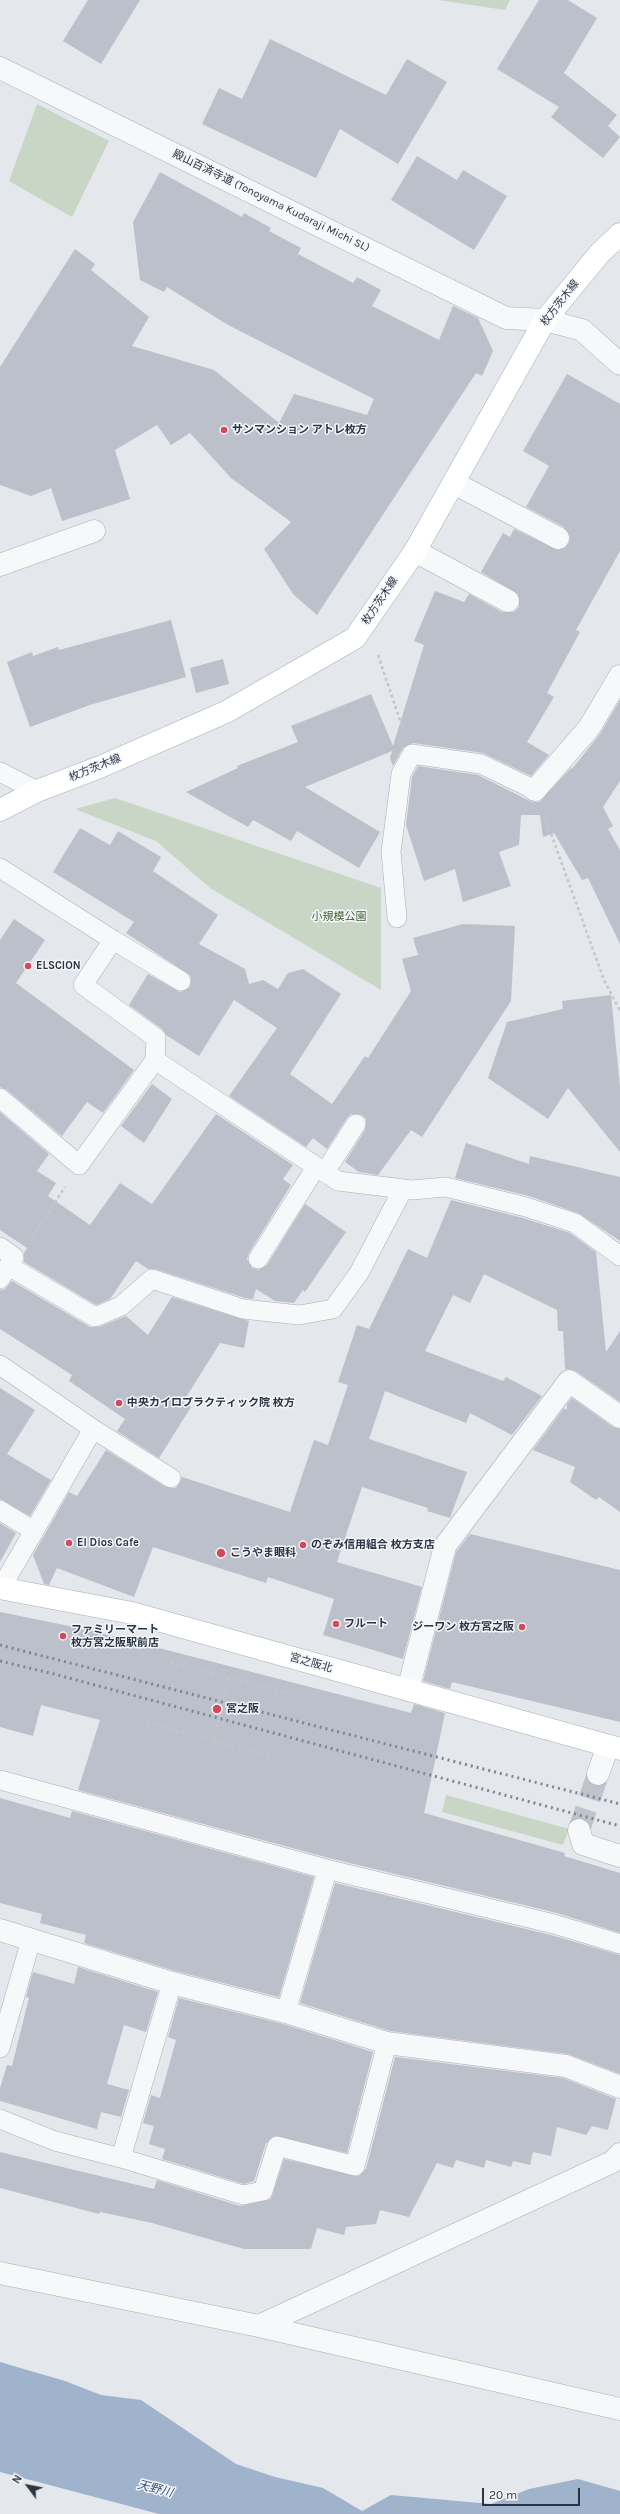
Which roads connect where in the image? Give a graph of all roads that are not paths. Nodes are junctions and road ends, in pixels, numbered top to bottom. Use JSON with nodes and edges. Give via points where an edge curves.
{"nodes":[{"id":1,"x":0,"y":68,"type":"edge"},
{"id":2,"x":620,"y":234,"type":"edge"},
{"id":3,"x":545,"y":320,"type":"junction"},
{"id":4,"x":620,"y":364,"type":"edge"},
{"id":5,"x":454,"y":483,"type":"junction"},
{"id":6,"x":94,"y":530,"type":"dead end"},
{"id":7,"x":558,"y":538,"type":"dead end"},
{"id":8,"x":415,"y":551,"type":"junction"},
{"id":9,"x":0,"y":565,"type":"edge"},
{"id":10,"x":508,"y":600,"type":"dead end"},
{"id":11,"x":620,"y":676,"type":"edge"},
{"id":12,"x":0,"y":772,"type":"edge"},
{"id":13,"x":535,"y":790,"type":"joint"},
{"id":14,"x":37,"y":791,"type":"junction"},
{"id":15,"x":0,"y":810,"type":"edge"},
{"id":16,"x":0,"y":868,"type":"edge"},
{"id":17,"x":397,"y":918,"type":"dead end"},
{"id":18,"x":113,"y":940,"type":"junction"},
{"id":19,"x":181,"y":981,"type":"dead end"},
{"id":20,"x":155,"y":1060,"type":"junction"},
{"id":21,"x":0,"y":1098,"type":"edge"},
{"id":22,"x":356,"y":1124,"type":"dead end"},
{"id":23,"x":320,"y":1170,"type":"junction"},
{"id":24,"x":403,"y":1189,"type":"junction"},
{"id":25,"x":620,"y":1256,"type":"edge"},
{"id":26,"x":258,"y":1259,"type":"dead end"},
{"id":27,"x":6,"y":1262,"type":"edge"},
{"id":28,"x":0,"y":1365,"type":"edge"},
{"id":29,"x":620,"y":1417,"type":"edge"},
{"id":30,"x":93,"y":1429,"type":"junction"},
{"id":31,"x":171,"y":1478,"type":"dead end"},
{"id":32,"x":0,"y":1510,"type":"edge"},
{"id":33,"x":34,"y":1531,"type":"junction"},
{"id":34,"x":1,"y":1588,"type":"edge"},
{"id":35,"x":408,"y":1690,"type":"junction"},
{"id":36,"x":614,"y":1748,"type":"edge"},
{"id":37,"x":598,"y":1774,"type":"tunnel mouth"},
{"id":38,"x":0,"y":1780,"type":"edge"},
{"id":39,"x":579,"y":1830,"type":"dead end"},
{"id":40,"x":620,"y":1856,"type":"edge"},
{"id":41,"x":326,"y":1869,"type":"junction"},
{"id":42,"x":0,"y":1930,"type":"edge"},
{"id":43,"x":31,"y":1940,"type":"junction"},
{"id":44,"x":620,"y":1944,"type":"edge"},
{"id":45,"x":172,"y":1982,"type":"junction"},
{"id":46,"x":286,"y":2012,"type":"junction"},
{"id":47,"x":387,"y":2044,"type":"junction"},
{"id":48,"x":0,"y":2048,"type":"edge"},
{"id":49,"x":620,"y":2087,"type":"edge"},
{"id":50,"x":0,"y":2119,"type":"edge"},
{"id":51,"x":620,"y":2154,"type":"edge"},
{"id":52,"x":121,"y":2158,"type":"junction"},
{"id":53,"x":0,"y":2273,"type":"edge"},
{"id":54,"x":259,"y":2326,"type":"junction"},
{"id":55,"x":620,"y":2409,"type":"edge"}],
"edges":[{"from":1,"to":3,"type":"street","name":"殿山百済寺道 (Tonoyama Kudaraji Michi SL)","via":[[506,318]]},
{"from":2,"to":3,"type":"main road","name":"枚方茨木線","via":[[600,253]]},
{"from":3,"to":4,"type":"street","name":"殿山百済寺道 (Tonoyama Kudaraji Michi SL)","via":[[582,330]]},
{"from":3,"to":5,"type":"main road","name":"枚方茨木線"},
{"from":5,"to":7,"type":"street"},
{"from":5,"to":8,"type":"main road","name":"枚方茨木線"},
{"from":6,"to":9,"type":"street"},
{"from":8,"to":10,"type":"street"},
{"from":8,"to":14,"type":"main road","name":"枚方茨木線","via":[[355,638],[226,712],[100,767]]},
{"from":11,"to":13,"type":"street","via":[[589,728]]},
{"from":12,"to":14,"type":"lane"},
{"from":13,"to":17,"type":"lane","via":[[481,764],[412,754],[401,774],[392,844]]},
{"from":14,"to":15,"type":"main road","name":"枚方茨木線"},
{"from":16,"to":18,"type":"lane"},
{"from":18,"to":19,"type":"lane"},
{"from":18,"to":20,"type":"lane","via":[[83,985],[156,1038]]},
{"from":20,"to":21,"type":"lane","via":[[79,1165]]},
{"from":20,"to":23,"type":"lane"},
{"from":22,"to":23,"type":"lane"},
{"from":23,"to":24,"type":"lane","via":[[338,1182]]},
{"from":23,"to":26,"type":"lane"},
{"from":24,"to":25,"type":"lane","via":[[446,1187],[526,1207],[575,1223]]},
{"from":24,"to":27,"type":"lane","via":[[359,1272],[333,1309],[299,1315],[243,1309],[152,1279],[121,1306],[95,1317]]},
{"from":28,"to":30,"type":"lane"},
{"from":29,"to":35,"type":"street","via":[[569,1381],[445,1546]]},
{"from":30,"to":31,"type":"lane"},
{"from":30,"to":33,"type":"lane"},
{"from":32,"to":33,"type":"lane"},
{"from":33,"to":34,"type":"lane"},
{"from":34,"to":35,"type":"main road","name":"宮之阪北","via":[[132,1613]]},
{"from":35,"to":36,"type":"main road","name":"宮之阪北"},
{"from":36,"to":37,"type":"street"},
{"from":38,"to":41,"type":"lane"},
{"from":39,"to":40,"type":"street","via":[[583,1844]]},
{"from":41,"to":44,"type":"lane","via":[[554,1924]]},
{"from":41,"to":46,"type":"lane","via":[[326,1878]]},
{"from":42,"to":43,"type":"street"},
{"from":43,"to":45,"type":"street"},
{"from":43,"to":48,"type":"lane"},
{"from":45,"to":46,"type":"street"},
{"from":45,"to":52,"type":"lane"},
{"from":46,"to":47,"type":"street"},
{"from":47,"to":49,"type":"street","via":[[566,2066]]},
{"from":47,"to":52,"type":"lane","via":[[355,2166],[277,2146],[263,2191],[243,2195]]},
{"from":50,"to":52,"type":"lane","via":[[55,2141]]},
{"from":51,"to":54,"type":"street","via":[[612,2162]]},
{"from":53,"to":54,"type":"street"},
{"from":54,"to":55,"type":"street"}]}
